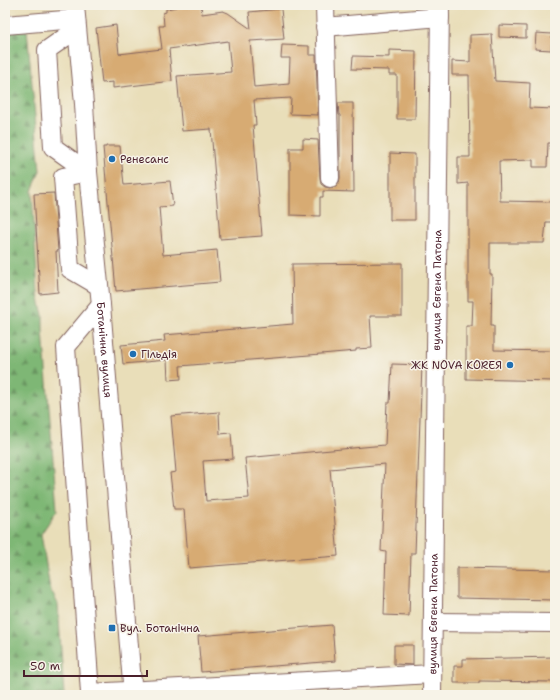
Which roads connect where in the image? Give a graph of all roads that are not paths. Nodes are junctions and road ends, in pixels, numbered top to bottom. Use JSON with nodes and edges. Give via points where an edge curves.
{"nodes":[{"id":1,"x":325,"y":5,"type":"edge"},
{"id":2,"x":440,"y":11,"type":"edge"},
{"id":3,"x":76,"y":18,"type":"edge"},
{"id":4,"x":5,"y":25,"type":"edge"},
{"id":5,"x":325,"y":27,"type":"junction"},
{"id":6,"x":88,"y":172,"type":"junction"},
{"id":7,"x":330,"y":178,"type":"dead end"},
{"id":8,"x":99,"y":286,"type":"junction"},
{"id":9,"x":101,"y":305,"type":"junction"},
{"id":10,"x":433,"y":622,"type":"junction"},
{"id":11,"x":555,"y":623,"type":"edge"},
{"id":12,"x":432,"y":674,"type":"junction"},
{"id":13,"x":133,"y":693,"type":"edge"},
{"id":14,"x":432,"y":695,"type":"edge"}],
"edges":[{"from":1,"to":5,"type":"street"},
{"from":2,"to":5,"type":"street"},
{"from":2,"to":10,"type":"street","name":"вулиця Євгена Патона"},
{"from":3,"to":4,"type":"street"},
{"from":3,"to":6,"type":"street","name":"Ботанічна вулиця"},
{"from":3,"to":6,"type":"street","via":[[47,50],[53,147]]},
{"from":5,"to":7,"type":"street"},
{"from":6,"to":8,"type":"street","name":"Ботанічна вулиця"},
{"from":6,"to":8,"type":"street","via":[[63,177],[70,269]]},
{"from":8,"to":9,"type":"street","name":"Ботанічна вулиця"},
{"from":9,"to":13,"type":"street","name":"Ботанічна вулиця"},
{"from":9,"to":13,"type":"street","via":[[66,347],[90,692]]},
{"from":10,"to":11,"type":"street"},
{"from":10,"to":12,"type":"street","name":"вулиця Євгена Патона"},
{"from":12,"to":13,"type":"street"},
{"from":12,"to":14,"type":"street","name":"вулиця Євгена Патона"}]}
